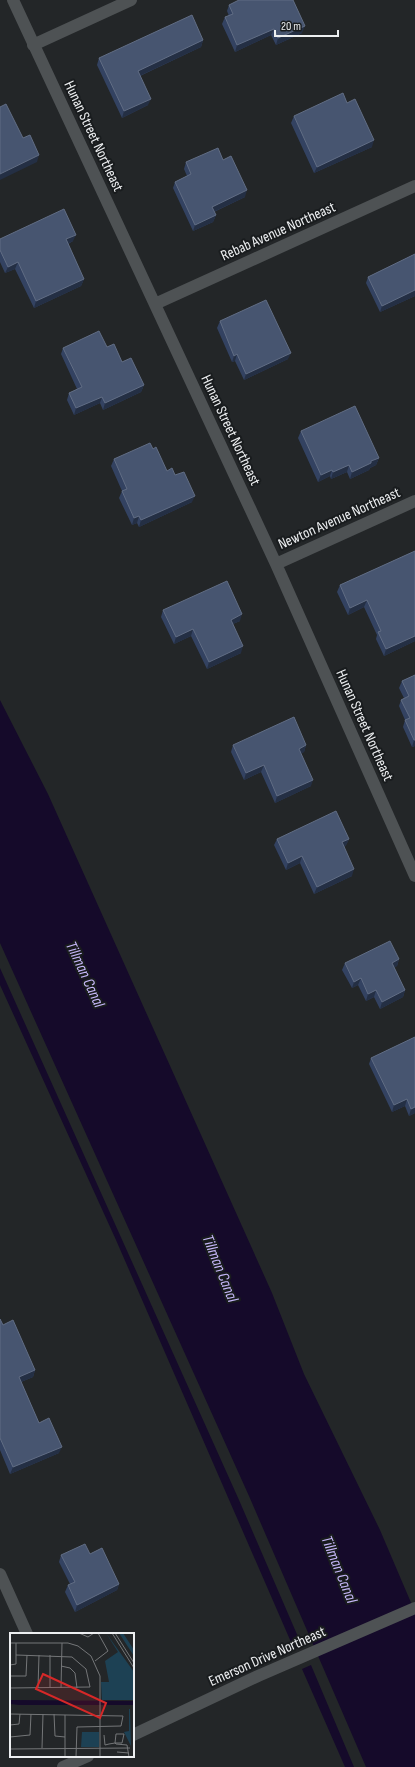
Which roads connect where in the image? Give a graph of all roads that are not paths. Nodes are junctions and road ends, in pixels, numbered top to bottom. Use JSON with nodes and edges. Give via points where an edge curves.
{"nodes":[{"id":1,"x":13,"y":0,"type":"edge"},
{"id":2,"x":131,"y":0,"type":"edge"},
{"id":3,"x":33,"y":45,"type":"junction"},
{"id":4,"x":415,"y":186,"type":"edge"},
{"id":5,"x":155,"y":304,"type":"junction"},
{"id":6,"x":415,"y":501,"type":"edge"},
{"id":7,"x":276,"y":564,"type":"junction"},
{"id":8,"x":415,"y":876,"type":"edge"},
{"id":9,"x":0,"y":1574,"type":"edge"},
{"id":10,"x":415,"y":1608,"type":"edge"},
{"id":11,"x":27,"y":1633,"type":"edge"},
{"id":12,"x":134,"y":1735,"type":"edge"},
{"id":13,"x":85,"y":1759,"type":"edge"},
{"id":14,"x":63,"y":1767,"type":"edge"}],
"edges":[{"from":1,"to":3,"type":"street","name":"Hunan Street Northeast"},
{"from":2,"to":3,"type":"street"},
{"from":3,"to":5,"type":"street","name":"Hunan Street Northeast"},
{"from":4,"to":5,"type":"street","name":"Rebab Avenue Northeast"},
{"from":5,"to":7,"type":"street","name":"Hunan Street Northeast"},
{"from":6,"to":7,"type":"street","name":"Newton Avenue Northeast"},
{"from":7,"to":8,"type":"street","name":"Hunan Street Northeast"},
{"from":9,"to":11,"type":"street"},
{"from":10,"to":12,"type":"street","name":"Emerson Drive Northeast","via":[[258,1676]]},
{"from":13,"to":14,"type":"street"}]}
